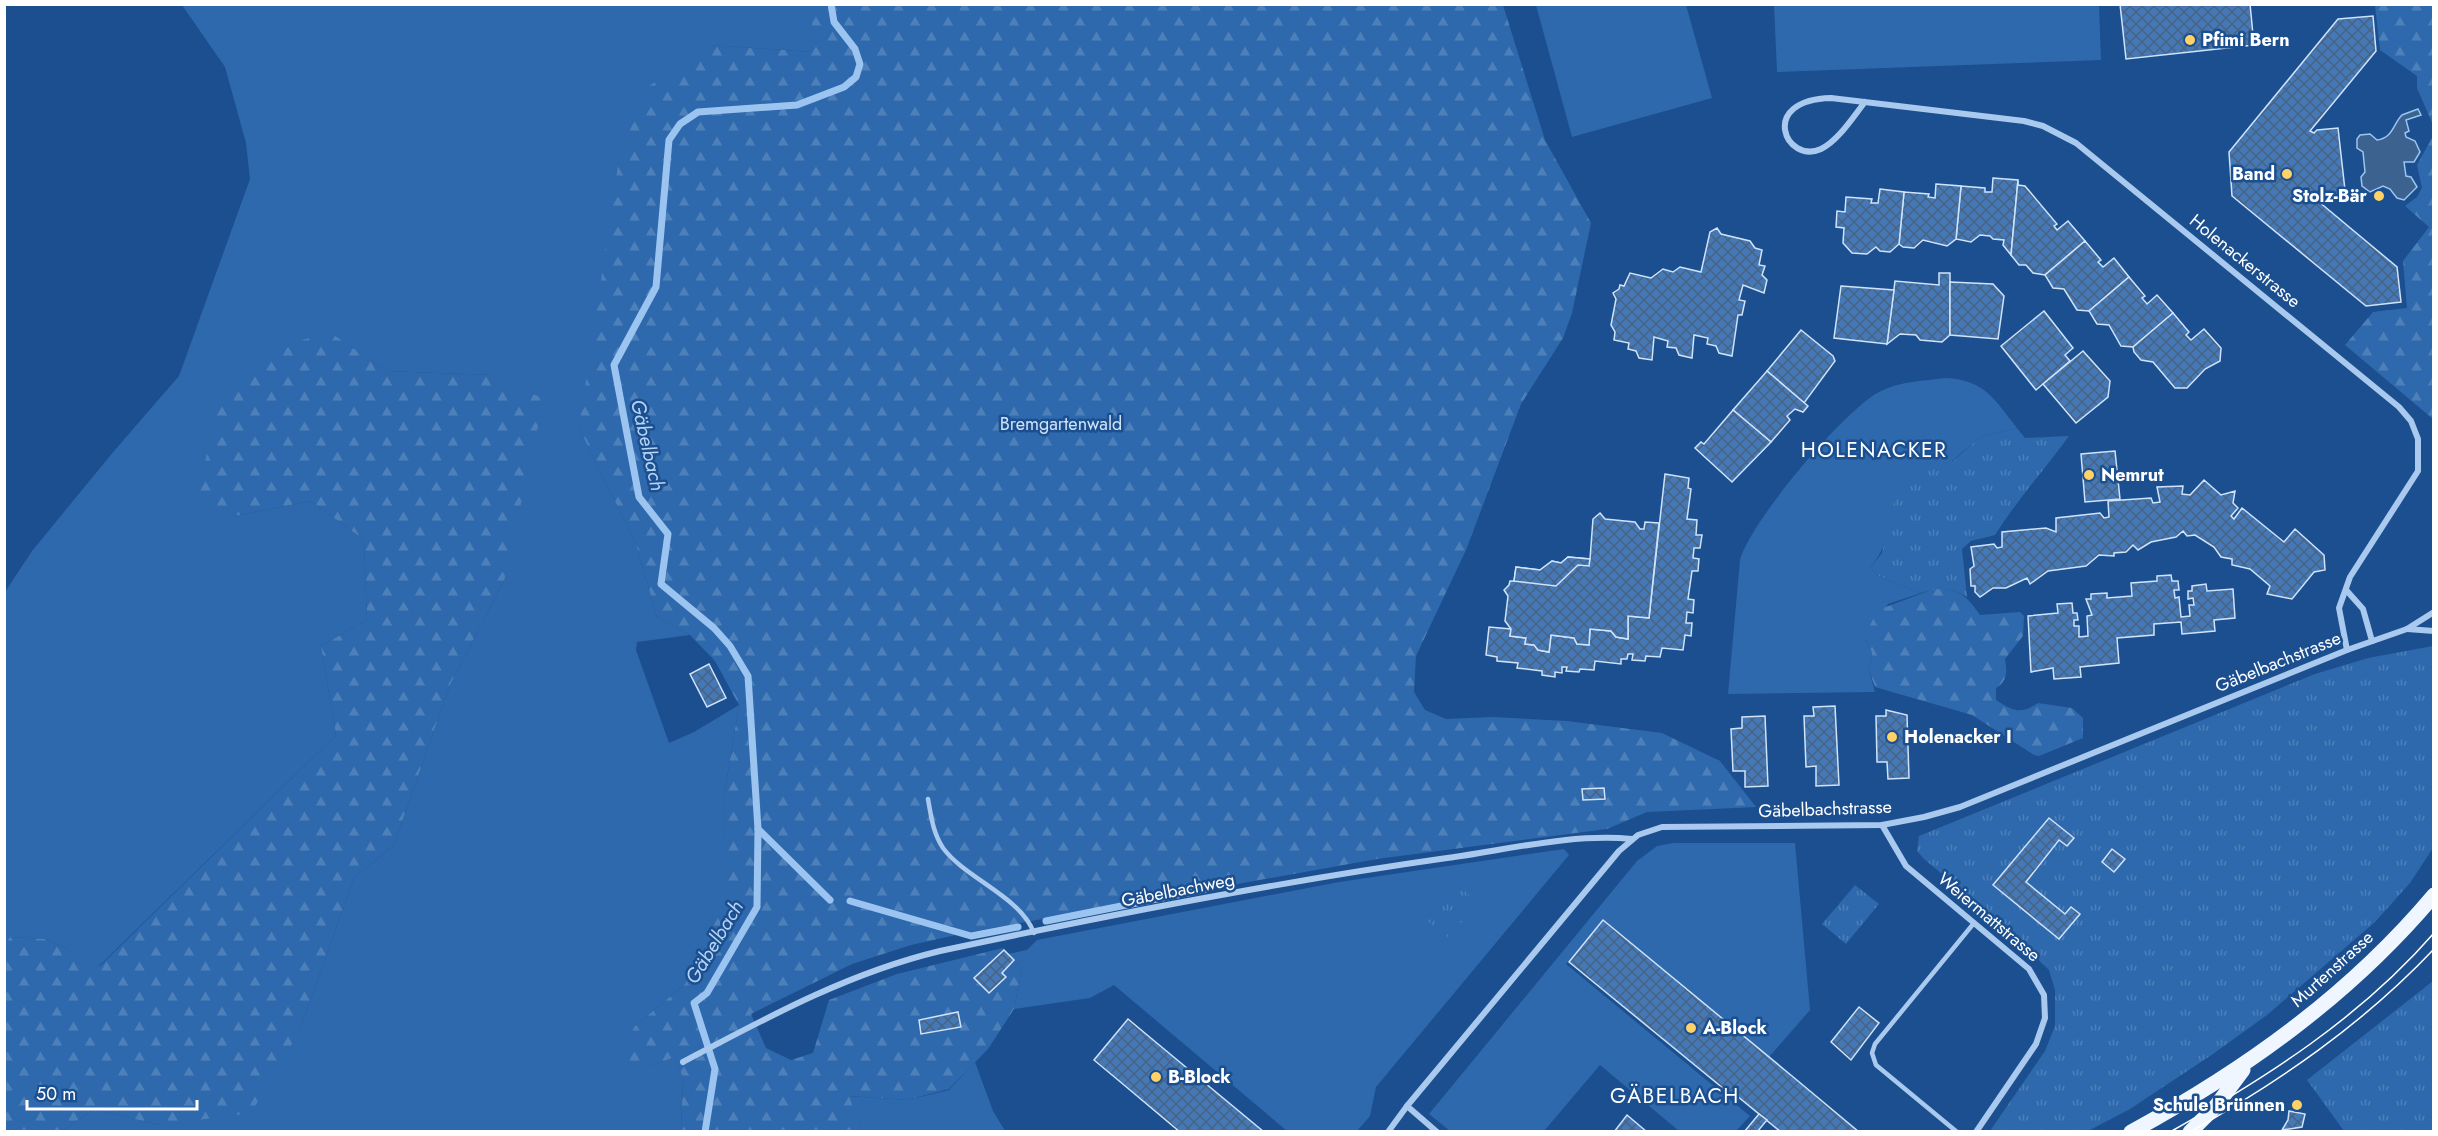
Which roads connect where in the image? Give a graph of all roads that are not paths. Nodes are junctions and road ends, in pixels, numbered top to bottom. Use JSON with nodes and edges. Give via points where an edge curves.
{"nodes":[{"id":1,"x":1865,"y":102,"type":"junction"},
{"id":2,"x":2347,"y":591,"type":"junction"},
{"id":3,"x":2433,"y":612,"type":"edge"},
{"id":4,"x":2407,"y":629,"type":"junction"},
{"id":5,"x":2433,"y":631,"type":"edge"},
{"id":6,"x":2372,"y":640,"type":"junction"},
{"id":7,"x":2347,"y":650,"type":"junction"},
{"id":8,"x":928,"y":799,"type":"dead end"},
{"id":9,"x":1882,"y":825,"type":"junction"},
{"id":10,"x":1633,"y":839,"type":"junction"},
{"id":11,"x":2433,"y":895,"type":"edge"},
{"id":12,"x":1974,"y":923,"type":"junction"},
{"id":13,"x":1034,"y":933,"type":"junction"},
{"id":14,"x":683,"y":1062,"type":"dead end"},
{"id":15,"x":2248,"y":1062,"type":"junction"},
{"id":16,"x":1407,"y":1106,"type":"junction"},
{"id":17,"x":2188,"y":1129,"type":"edge"},
{"id":18,"x":1388,"y":1131,"type":"edge"},
{"id":19,"x":1437,"y":1131,"type":"edge"},
{"id":20,"x":1957,"y":1131,"type":"edge"},
{"id":21,"x":1976,"y":1131,"type":"edge"},
{"id":22,"x":2131,"y":1131,"type":"edge"}],
"edges":[{"from":1,"to":1,"type":"street","name":"Holenackerstrasse","via":[[1831,98],[1799,104],[1787,116],[1786,135],[1798,148],[1818,150]]},
{"from":1,"to":2,"type":"street","name":"Holenackerstrasse","via":[[2024,121],[2062,134],[2399,407],[2411,420],[2418,439],[2418,471],[2354,570]]},
{"from":2,"to":6,"type":"street","via":[[2363,609]]},
{"from":2,"to":7,"type":"street","name":"Holenackerstrasse","via":[[2339,608]]},
{"from":3,"to":4,"type":"street","name":"Gäbelbachstrasse"},
{"from":4,"to":5,"type":"street","name":"Gäbelbachstrasse"},
{"from":4,"to":6,"type":"street","name":"Gäbelbachstrasse"},
{"from":6,"to":7,"type":"street","name":"Gäbelbachstrasse"},
{"from":7,"to":9,"type":"street","name":"Gäbelbachstrasse","via":[[1960,807]]},
{"from":8,"to":13,"type":"lane","via":[[944,849],[1023,914]]},
{"from":9,"to":10,"type":"street","name":"Gäbelbachstrasse","via":[[1662,827]]},
{"from":9,"to":12,"type":"street","name":"Weiermattstrasse","via":[[1906,866]]},
{"from":10,"to":13,"type":"street","name":"Gäbelbachweg","via":[[1567,841],[1375,868]]},
{"from":10,"to":16,"type":"street","name":"Gäbelbachstrasse"},
{"from":11,"to":15,"type":"main road","name":"Murtenstrasse","via":[[2409,925],[2343,988]]},
{"from":12,"to":20,"type":"lane","via":[[1875,1044],[1872,1053],[1876,1065]]},
{"from":12,"to":21,"type":"street","name":"Weiermattstrasse","via":[[2036,977],[2046,1008],[2036,1044]]},
{"from":13,"to":14,"type":"street","name":"Gäbelbachweg","via":[[895,962],[826,989]]},
{"from":15,"to":17,"type":"main road","name":"Murtenstrasse","via":[[2216,1106]]},
{"from":15,"to":22,"type":"main road","name":"Murtenstrasse"},
{"from":16,"to":18,"type":"street","name":"Gäbelbachstrasse"},
{"from":16,"to":19,"type":"street"}]}
